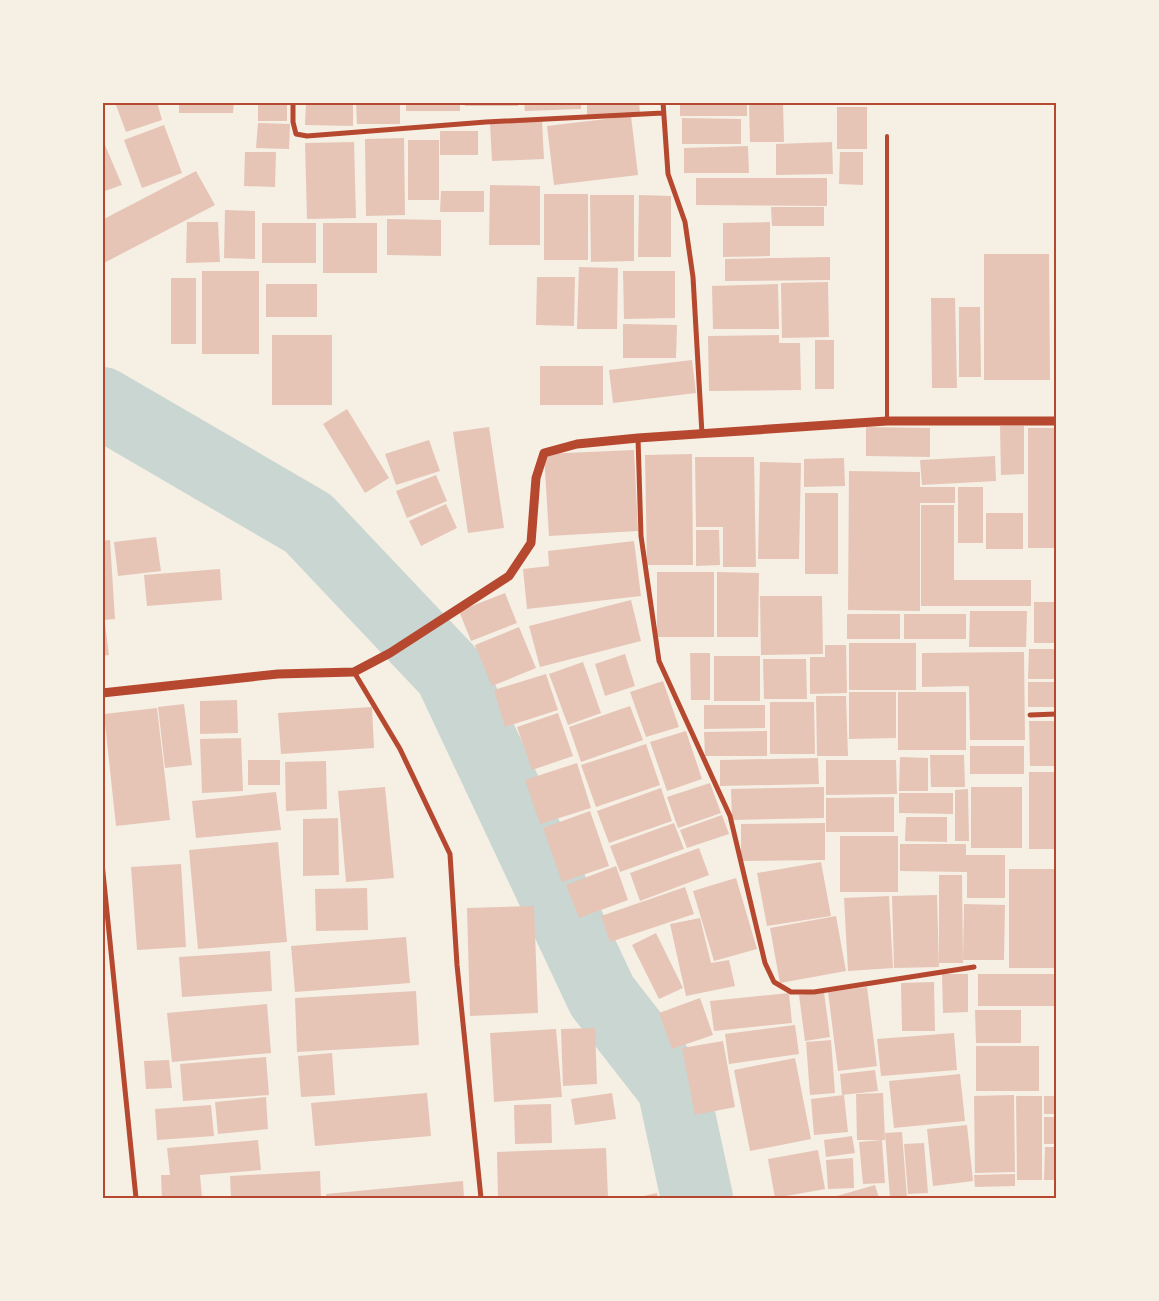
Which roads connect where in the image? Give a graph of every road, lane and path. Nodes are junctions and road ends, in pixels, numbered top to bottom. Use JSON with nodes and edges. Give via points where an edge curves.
{"nodes":[{"id":1,"x":293,"y":102,"type":"edge"},
{"id":2,"x":663,"y":102,"type":"edge"},
{"id":3,"x":663,"y":114,"type":"junction"},
{"id":4,"x":887,"y":136,"type":"dead end"},
{"id":5,"x":888,"y":421,"type":"junction"},
{"id":6,"x":1056,"y":421,"type":"edge"},
{"id":7,"x":702,"y":434,"type":"junction"},
{"id":8,"x":638,"y":438,"type":"junction"},
{"id":9,"x":354,"y":672,"type":"junction"},
{"id":10,"x":102,"y":693,"type":"edge"},
{"id":11,"x":1056,"y":714,"type":"edge"},
{"id":12,"x":1030,"y":715,"type":"dead end"},
{"id":13,"x":102,"y":863,"type":"edge"},
{"id":14,"x":974,"y":968,"type":"dead end"},
{"id":15,"x":136,"y":1198,"type":"edge"},
{"id":16,"x":481,"y":1198,"type":"edge"}],
"edges":[{"from":1,"to":3,"type":"street","via":[[296,134],[307,136],[486,122]]},
{"from":2,"to":3,"type":"street"},
{"from":3,"to":7,"type":"street","via":[[668,174],[685,222],[693,277]]},
{"from":4,"to":5,"type":"lane"},
{"from":5,"to":6,"type":"street"},
{"from":5,"to":7,"type":"street"},
{"from":7,"to":8,"type":"street"},
{"from":8,"to":9,"type":"street","via":[[577,444],[544,453],[536,478],[532,543],[509,576],[390,653]]},
{"from":8,"to":14,"type":"street","via":[[641,536],[659,661],[730,816],[765,963],[774,982],[791,992],[814,992]]},
{"from":9,"to":10,"type":"street","via":[[278,674]]},
{"from":9,"to":16,"type":"street","via":[[400,749],[450,854]]},
{"from":11,"to":12,"type":"street"},
{"from":13,"to":15,"type":"street"}]}
